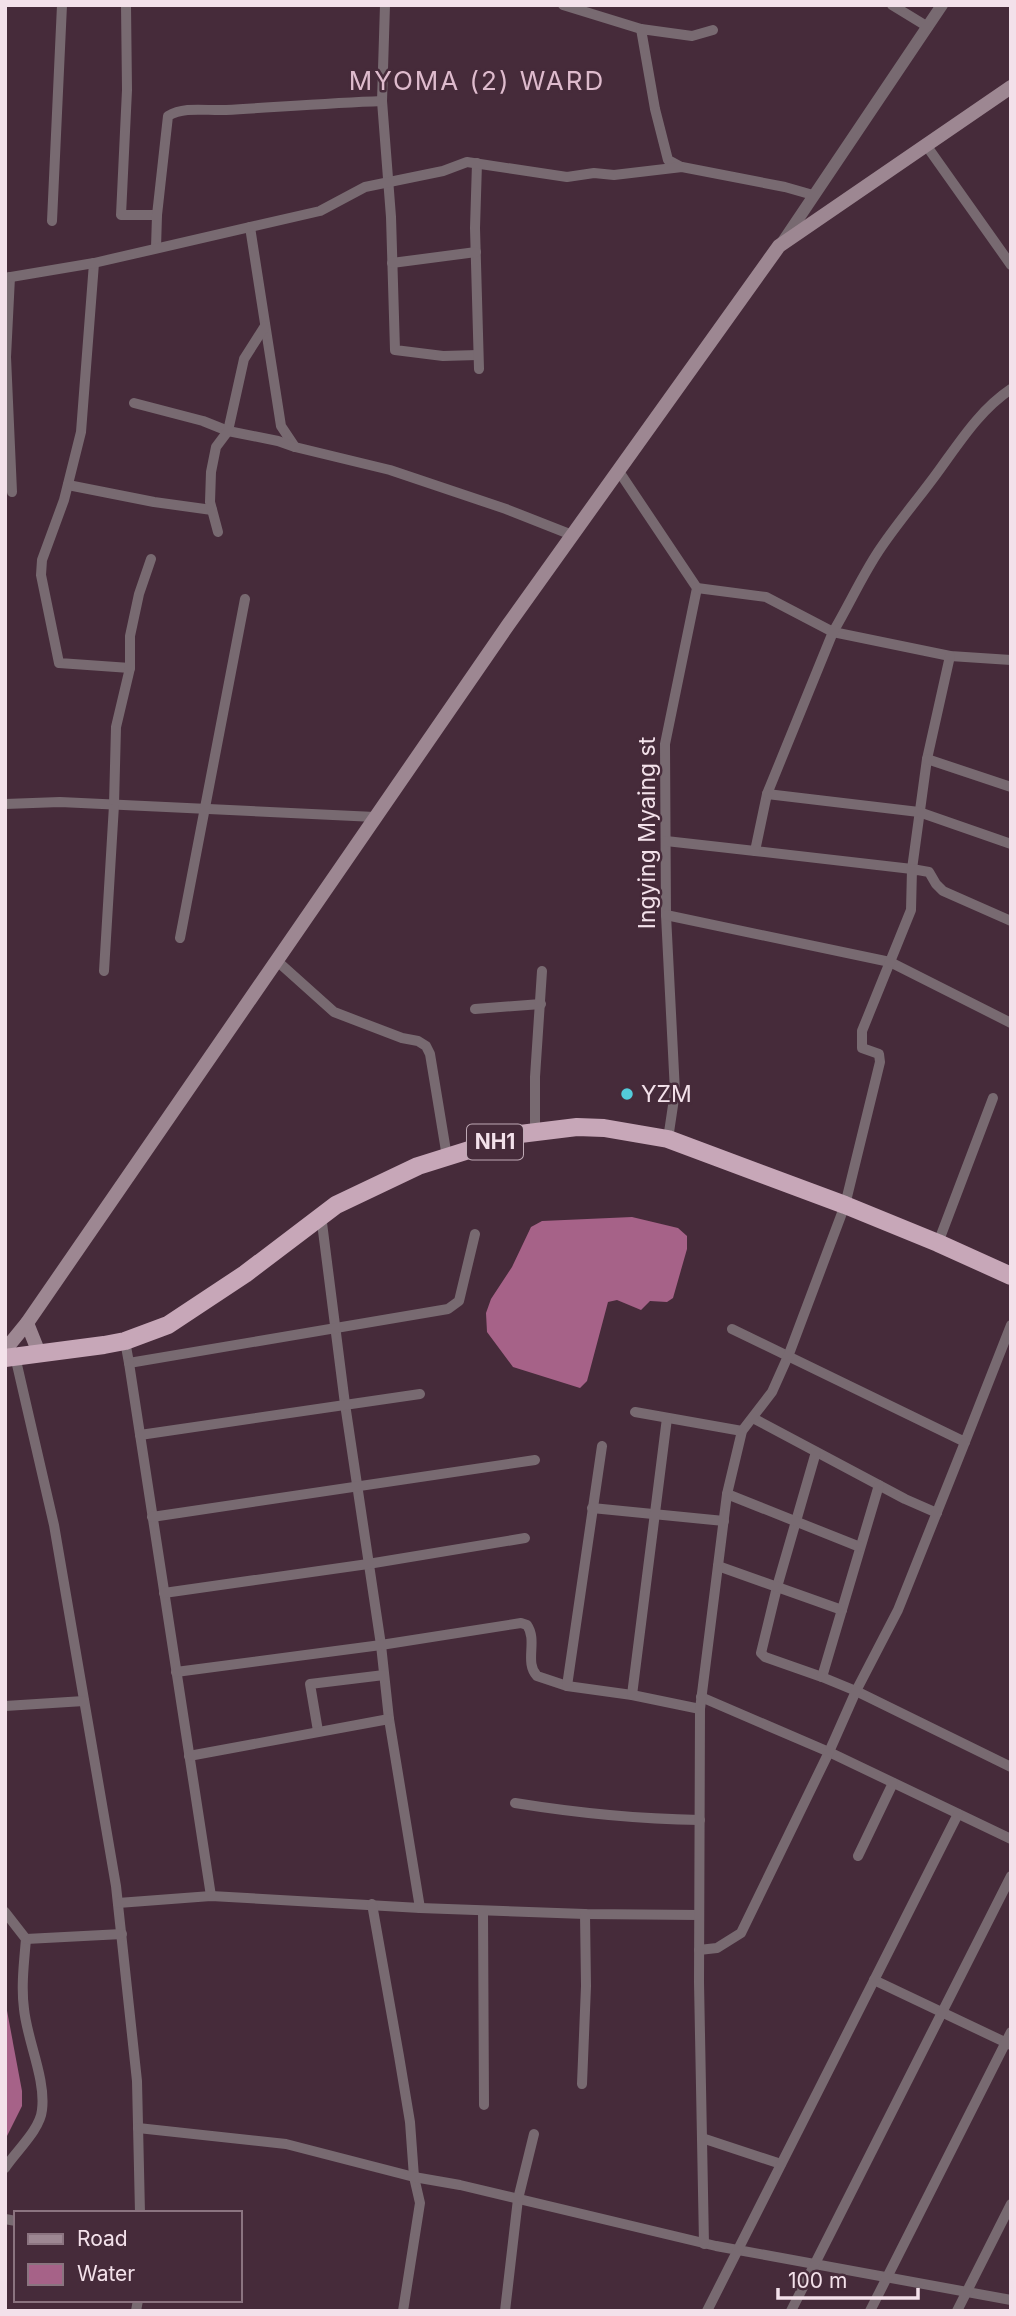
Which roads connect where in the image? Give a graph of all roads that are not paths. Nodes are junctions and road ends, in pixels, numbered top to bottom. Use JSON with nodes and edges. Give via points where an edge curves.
{"nodes":[{"id":1,"x":62,"y":5,"type":"edge"},
{"id":2,"x":127,"y":5,"type":"edge"},
{"id":3,"x":385,"y":5,"type":"edge"},
{"id":4,"x":892,"y":5,"type":"edge"},
{"id":5,"x":942,"y":5,"type":"edge"},
{"id":6,"x":566,"y":6,"type":"edge"},
{"id":7,"x":928,"y":27,"type":"junction"},
{"id":8,"x":640,"y":29,"type":"junction"},
{"id":9,"x":713,"y":30,"type":"dead end"},
{"id":10,"x":1011,"y":87,"type":"edge"},
{"id":11,"x":382,"y":101,"type":"junction"},
{"id":12,"x":926,"y":145,"type":"junction"},
{"id":13,"x":477,"y":163,"type":"junction"},
{"id":14,"x":682,"y":167,"type":"junction"},
{"id":15,"x":387,"y":183,"type":"junction"},
{"id":16,"x":813,"y":195,"type":"junction"},
{"id":17,"x":157,"y":215,"type":"junction"},
{"id":18,"x":52,"y":221,"type":"dead end"},
{"id":19,"x":250,"y":227,"type":"junction"},
{"id":20,"x":779,"y":246,"type":"junction"},
{"id":21,"x":156,"y":248,"type":"junction"},
{"id":22,"x":476,"y":252,"type":"junction"},
{"id":23,"x":94,"y":263,"type":"junction"},
{"id":24,"x":392,"y":263,"type":"junction"},
{"id":25,"x":1011,"y":265,"type":"edge"},
{"id":26,"x":8,"y":277,"type":"edge"},
{"id":27,"x":265,"y":326,"type":"junction"},
{"id":28,"x":478,"y":355,"type":"junction"},
{"id":29,"x":479,"y":369,"type":"dead end"},
{"id":30,"x":1011,"y":388,"type":"edge"},
{"id":31,"x":134,"y":403,"type":"dead end"},
{"id":32,"x":228,"y":430,"type":"junction"},
{"id":33,"x":295,"y":447,"type":"junction"},
{"id":34,"x":618,"y":470,"type":"junction"},
{"id":35,"x":68,"y":485,"type":"junction"},
{"id":36,"x":12,"y":492,"type":"dead end"},
{"id":37,"x":212,"y":510,"type":"junction"},
{"id":38,"x":218,"y":532,"type":"dead end"},
{"id":39,"x":572,"y":535,"type":"junction"},
{"id":40,"x":151,"y":559,"type":"dead end"},
{"id":41,"x":697,"y":588,"type":"junction"},
{"id":42,"x":245,"y":599,"type":"dead end"},
{"id":43,"x":833,"y":632,"type":"junction"},
{"id":44,"x":950,"y":656,"type":"junction"},
{"id":45,"x":1011,"y":660,"type":"edge"},
{"id":46,"x":130,"y":667,"type":"junction"},
{"id":47,"x":927,"y":759,"type":"junction"},
{"id":48,"x":1011,"y":772,"type":"edge"},
{"id":49,"x":1009,"y":787,"type":"edge"},
{"id":50,"x":767,"y":794,"type":"junction"},
{"id":51,"x":5,"y":804,"type":"edge"},
{"id":52,"x":114,"y":805,"type":"junction"},
{"id":53,"x":205,"y":809,"type":"junction"},
{"id":54,"x":919,"y":812,"type":"junction"},
{"id":55,"x":375,"y":817,"type":"junction"},
{"id":56,"x":666,"y":841,"type":"junction"},
{"id":57,"x":1011,"y":844,"type":"edge"},
{"id":58,"x":755,"y":851,"type":"junction"},
{"id":59,"x":912,"y":869,"type":"junction"},
{"id":60,"x":666,"y":915,"type":"junction"},
{"id":61,"x":1011,"y":921,"type":"edge"},
{"id":62,"x":180,"y":938,"type":"dead end"},
{"id":63,"x":276,"y":960,"type":"junction"},
{"id":64,"x":890,"y":962,"type":"junction"},
{"id":65,"x":104,"y":971,"type":"dead end"},
{"id":66,"x":542,"y":971,"type":"dead end"},
{"id":67,"x":541,"y":1004,"type":"junction"},
{"id":68,"x":475,"y":1009,"type":"dead end"},
{"id":69,"x":1011,"y":1023,"type":"edge"},
{"id":70,"x":993,"y":1098,"type":"dead end"},
{"id":71,"x":535,"y":1130,"type":"junction"},
{"id":72,"x":668,"y":1139,"type":"junction"},
{"id":73,"x":447,"y":1157,"type":"junction"},
{"id":74,"x":845,"y":1205,"type":"junction"},
{"id":75,"x":321,"y":1215,"type":"junction"},
{"id":76,"x":475,"y":1234,"type":"dead end"},
{"id":77,"x":938,"y":1243,"type":"junction"},
{"id":78,"x":1011,"y":1276,"type":"edge"},
{"id":79,"x":27,"y":1323,"type":"junction"},
{"id":80,"x":1011,"y":1325,"type":"edge"},
{"id":81,"x":335,"y":1328,"type":"junction"},
{"id":82,"x":733,"y":1329,"type":"dead end"},
{"id":83,"x":125,"y":1341,"type":"junction"},
{"id":84,"x":39,"y":1353,"type":"junction"},
{"id":85,"x":789,"y":1354,"type":"junction"},
{"id":86,"x":8,"y":1355,"type":"edge"},
{"id":87,"x":129,"y":1363,"type":"junction"},
{"id":88,"x":420,"y":1394,"type":"dead end"},
{"id":89,"x":345,"y":1404,"type":"junction"},
{"id":90,"x":635,"y":1412,"type":"dead end"},
{"id":91,"x":667,"y":1418,"type":"junction"},
{"id":92,"x":753,"y":1418,"type":"junction"},
{"id":93,"x":742,"y":1431,"type":"junction"},
{"id":94,"x":140,"y":1435,"type":"junction"},
{"id":95,"x":965,"y":1442,"type":"junction"},
{"id":96,"x":602,"y":1446,"type":"dead end"},
{"id":97,"x":816,"y":1452,"type":"junction"},
{"id":98,"x":535,"y":1460,"type":"dead end"},
{"id":99,"x":878,"y":1485,"type":"junction"},
{"id":100,"x":358,"y":1486,"type":"junction"},
{"id":101,"x":727,"y":1494,"type":"junction"},
{"id":102,"x":592,"y":1508,"type":"junction"},
{"id":103,"x":937,"y":1513,"type":"junction"},
{"id":104,"x":654,"y":1516,"type":"junction"},
{"id":105,"x":152,"y":1517,"type":"junction"},
{"id":106,"x":724,"y":1521,"type":"junction"},
{"id":107,"x":795,"y":1521,"type":"junction"},
{"id":108,"x":525,"y":1538,"type":"dead end"},
{"id":109,"x":860,"y":1547,"type":"junction"},
{"id":110,"x":368,"y":1564,"type":"junction"},
{"id":111,"x":718,"y":1566,"type":"junction"},
{"id":112,"x":777,"y":1587,"type":"junction"},
{"id":113,"x":164,"y":1593,"type":"junction"},
{"id":114,"x":842,"y":1610,"type":"junction"},
{"id":115,"x":381,"y":1645,"type":"junction"},
{"id":116,"x":176,"y":1672,"type":"junction"},
{"id":117,"x":384,"y":1675,"type":"junction"},
{"id":118,"x":822,"y":1677,"type":"junction"},
{"id":119,"x":567,"y":1686,"type":"junction"},
{"id":120,"x":856,"y":1691,"type":"junction"},
{"id":121,"x":632,"y":1695,"type":"junction"},
{"id":122,"x":83,"y":1701,"type":"junction"},
{"id":123,"x":701,"y":1703,"type":"junction"},
{"id":124,"x":5,"y":1706,"type":"edge"},
{"id":125,"x":389,"y":1720,"type":"junction"},
{"id":126,"x":318,"y":1731,"type":"junction"},
{"id":127,"x":829,"y":1752,"type":"junction"},
{"id":128,"x":189,"y":1756,"type":"junction"},
{"id":129,"x":1011,"y":1767,"type":"edge"},
{"id":130,"x":893,"y":1783,"type":"junction"},
{"id":131,"x":515,"y":1803,"type":"dead end"},
{"id":132,"x":958,"y":1814,"type":"junction"},
{"id":133,"x":699,"y":1820,"type":"junction"},
{"id":134,"x":1011,"y":1839,"type":"edge"},
{"id":135,"x":858,"y":1856,"type":"dead end"},
{"id":136,"x":1011,"y":1876,"type":"edge"},
{"id":137,"x":211,"y":1896,"type":"junction"},
{"id":138,"x":118,"y":1903,"type":"junction"},
{"id":139,"x":372,"y":1904,"type":"junction"},
{"id":140,"x":420,"y":1908,"type":"junction"},
{"id":141,"x":483,"y":1910,"type":"junction"},
{"id":142,"x":5,"y":1912,"type":"edge"},
{"id":143,"x":585,"y":1914,"type":"junction"},
{"id":144,"x":699,"y":1915,"type":"junction"},
{"id":145,"x":122,"y":1934,"type":"junction"},
{"id":146,"x":26,"y":1939,"type":"junction"},
{"id":147,"x":699,"y":1950,"type":"junction"},
{"id":148,"x":874,"y":1980,"type":"junction"},
{"id":149,"x":942,"y":2012,"type":"junction"},
{"id":150,"x":1009,"y":2040,"type":"edge"},
{"id":151,"x":582,"y":2084,"type":"dead end"},
{"id":152,"x":484,"y":2105,"type":"dead end"},
{"id":153,"x":138,"y":2128,"type":"junction"},
{"id":154,"x":534,"y":2134,"type":"dead end"},
{"id":155,"x":702,"y":2138,"type":"junction"},
{"id":156,"x":781,"y":2164,"type":"junction"},
{"id":157,"x":5,"y":2168,"type":"edge"},
{"id":158,"x":414,"y":2177,"type":"junction"},
{"id":159,"x":518,"y":2199,"type":"junction"},
{"id":160,"x":1011,"y":2204,"type":"edge"},
{"id":161,"x":140,"y":2211,"type":"edge"},
{"id":162,"x":704,"y":2244,"type":"junction"},
{"id":163,"x":737,"y":2250,"type":"junction"},
{"id":164,"x":815,"y":2264,"type":"junction"},
{"id":165,"x":886,"y":2277,"type":"junction"},
{"id":166,"x":967,"y":2292,"type":"junction"},
{"id":167,"x":1011,"y":2300,"type":"edge"},
{"id":168,"x":403,"y":2311,"type":"edge"},
{"id":169,"x":505,"y":2311,"type":"edge"},
{"id":170,"x":707,"y":2311,"type":"edge"},
{"id":171,"x":791,"y":2311,"type":"edge"},
{"id":172,"x":870,"y":2311,"type":"edge"},
{"id":173,"x":957,"y":2311,"type":"edge"}],
"edges":[{"from":1,"to":18,"type":"street"},
{"from":2,"to":17,"type":"street","via":[[121,215]]},
{"from":3,"to":11,"type":"street"},
{"from":4,"to":7,"type":"street"},
{"from":5,"to":7,"type":"street"},
{"from":6,"to":8,"type":"street"},
{"from":7,"to":16,"type":"street"},
{"from":8,"to":9,"type":"street","via":[[692,36]]},
{"from":8,"to":14,"type":"street","via":[[668,160]]},
{"from":10,"to":12,"type":"main road"},
{"from":11,"to":15,"type":"street"},
{"from":11,"to":17,"type":"street","via":[[179,110],[168,116]]},
{"from":12,"to":20,"type":"main road"},
{"from":12,"to":25,"type":"street"},
{"from":13,"to":14,"type":"street","via":[[567,177]]},
{"from":13,"to":15,"type":"street"},
{"from":13,"to":22,"type":"street"},
{"from":14,"to":16,"type":"street"},
{"from":15,"to":19,"type":"street","via":[[365,187],[320,211]]},
{"from":15,"to":24,"type":"street"},
{"from":16,"to":20,"type":"street"},
{"from":17,"to":21,"type":"street"},
{"from":19,"to":21,"type":"street"},
{"from":19,"to":27,"type":"street"},
{"from":20,"to":34,"type":"main road"},
{"from":21,"to":23,"type":"street"},
{"from":22,"to":24,"type":"street"},
{"from":22,"to":28,"type":"street"},
{"from":23,"to":26,"type":"street"},
{"from":23,"to":35,"type":"street","via":[[81,432]]},
{"from":24,"to":28,"type":"street","via":[[395,350]]},
{"from":26,"to":36,"type":"street"},
{"from":27,"to":32,"type":"street","via":[[244,359]]},
{"from":27,"to":33,"type":"street","via":[[281,426]]},
{"from":28,"to":29,"type":"street"},
{"from":30,"to":43,"type":"street","via":[[970,426],[880,548]]},
{"from":31,"to":32,"type":"street"},
{"from":32,"to":33,"type":"street"},
{"from":32,"to":37,"type":"street","via":[[216,446]]},
{"from":33,"to":39,"type":"street","via":[[390,470]]},
{"from":34,"to":39,"type":"main road"},
{"from":34,"to":41,"type":"street"},
{"from":35,"to":37,"type":"street"},
{"from":35,"to":46,"type":"street","via":[[41,575],[57,661]]},
{"from":37,"to":38,"type":"street"},
{"from":39,"to":55,"type":"main road"},
{"from":40,"to":46,"type":"street","via":[[130,636]]},
{"from":41,"to":43,"type":"street","via":[[766,597]]},
{"from":41,"to":56,"type":"street","name":"Ingying Myaing st","via":[[665,744]]},
{"from":42,"to":53,"type":"street"},
{"from":43,"to":44,"type":"street"},
{"from":43,"to":50,"type":"street"},
{"from":44,"to":45,"type":"street"},
{"from":44,"to":47,"type":"street"},
{"from":46,"to":52,"type":"street","via":[[116,727]]},
{"from":47,"to":49,"type":"street"},
{"from":47,"to":54,"type":"street"},
{"from":48,"to":49,"type":"street"},
{"from":50,"to":54,"type":"street"},
{"from":50,"to":58,"type":"street"},
{"from":51,"to":52,"type":"street"},
{"from":52,"to":53,"type":"street"},
{"from":52,"to":65,"type":"street"},
{"from":53,"to":55,"type":"street"},
{"from":53,"to":62,"type":"street"},
{"from":54,"to":57,"type":"street"},
{"from":54,"to":59,"type":"street"},
{"from":55,"to":63,"type":"main road"},
{"from":56,"to":58,"type":"street"},
{"from":56,"to":60,"type":"street","name":"Ingying Myaing st"},
{"from":58,"to":59,"type":"street"},
{"from":59,"to":61,"type":"street","via":[[929,872],[943,891]]},
{"from":59,"to":64,"type":"street","via":[[911,911]]},
{"from":60,"to":64,"type":"street"},
{"from":60,"to":72,"type":"street","name":"Ingying Myaing st","via":[[676,1093]]},
{"from":63,"to":73,"type":"street","via":[[334,1012],[426,1046]]},
{"from":63,"to":79,"type":"main road"},
{"from":64,"to":69,"type":"street"},
{"from":64,"to":74,"type":"street","via":[[862,1031],[862,1048],[879,1055],[880,1062]]},
{"from":66,"to":67,"type":"street"},
{"from":67,"to":68,"type":"street"},
{"from":67,"to":71,"type":"street"},
{"from":70,"to":77,"type":"street"},
{"from":71,"to":72,"type":"highway","number":"NH1","via":[[604,1128]]},
{"from":71,"to":73,"type":"highway","number":"NH1"},
{"from":72,"to":74,"type":"highway","number":"NH1"},
{"from":73,"to":75,"type":"highway","number":"NH1","via":[[418,1166]]},
{"from":74,"to":77,"type":"highway","number":"NH1"},
{"from":74,"to":85,"type":"street"},
{"from":75,"to":81,"type":"street"},
{"from":75,"to":83,"type":"highway","number":"NH1","via":[[189,1312]]},
{"from":76,"to":81,"type":"street","via":[[455,1306]]},
{"from":77,"to":78,"type":"highway","number":"NH1"},
{"from":79,"to":84,"type":"main road"},
{"from":79,"to":86,"type":"main road"},
{"from":80,"to":95,"type":"street"},
{"from":81,"to":87,"type":"street"},
{"from":81,"to":89,"type":"street"},
{"from":82,"to":85,"type":"street"},
{"from":83,"to":84,"type":"highway","number":"NH1"},
{"from":83,"to":87,"type":"street"},
{"from":84,"to":86,"type":"highway","number":"NH1"},
{"from":85,"to":92,"type":"street","via":[[772,1392]]},
{"from":85,"to":95,"type":"street"},
{"from":86,"to":122,"type":"street","via":[[54,1525]]},
{"from":87,"to":94,"type":"street"},
{"from":88,"to":89,"type":"street"},
{"from":89,"to":94,"type":"street"},
{"from":89,"to":100,"type":"street"},
{"from":90,"to":91,"type":"street"},
{"from":91,"to":93,"type":"street"},
{"from":91,"to":104,"type":"street"},
{"from":92,"to":93,"type":"street"},
{"from":92,"to":97,"type":"street"},
{"from":93,"to":101,"type":"street"},
{"from":94,"to":105,"type":"street"},
{"from":95,"to":103,"type":"street"},
{"from":96,"to":102,"type":"street"},
{"from":97,"to":99,"type":"street"},
{"from":97,"to":107,"type":"street"},
{"from":98,"to":100,"type":"street"},
{"from":99,"to":103,"type":"street"},
{"from":99,"to":109,"type":"street"},
{"from":100,"to":105,"type":"street"},
{"from":100,"to":110,"type":"street"},
{"from":101,"to":106,"type":"street"},
{"from":101,"to":107,"type":"street"},
{"from":102,"to":104,"type":"street"},
{"from":102,"to":119,"type":"street"},
{"from":103,"to":120,"type":"street","via":[[898,1610]]},
{"from":104,"to":106,"type":"street"},
{"from":104,"to":121,"type":"street"},
{"from":105,"to":113,"type":"street"},
{"from":106,"to":111,"type":"street"},
{"from":107,"to":109,"type":"street"},
{"from":107,"to":112,"type":"street"},
{"from":108,"to":110,"type":"street"},
{"from":109,"to":114,"type":"street"},
{"from":110,"to":113,"type":"street"},
{"from":110,"to":115,"type":"street"},
{"from":111,"to":112,"type":"street"},
{"from":111,"to":123,"type":"street"},
{"from":112,"to":114,"type":"street"},
{"from":112,"to":118,"type":"street","via":[[761,1653]]},
{"from":113,"to":116,"type":"street"},
{"from":114,"to":118,"type":"street"},
{"from":115,"to":116,"type":"street"},
{"from":115,"to":117,"type":"street"},
{"from":115,"to":119,"type":"street","via":[[521,1623],[532,1632],[533,1672]]},
{"from":116,"to":128,"type":"street"},
{"from":117,"to":125,"type":"street"},
{"from":117,"to":126,"type":"street","via":[[310,1684]]},
{"from":118,"to":120,"type":"street"},
{"from":119,"to":121,"type":"street"},
{"from":120,"to":127,"type":"street"},
{"from":120,"to":129,"type":"street"},
{"from":121,"to":123,"type":"street"},
{"from":122,"to":124,"type":"street"},
{"from":122,"to":138,"type":"street"},
{"from":123,"to":127,"type":"street"},
{"from":123,"to":133,"type":"street"},
{"from":125,"to":126,"type":"street"},
{"from":125,"to":140,"type":"street"},
{"from":126,"to":128,"type":"street"},
{"from":127,"to":130,"type":"street"},
{"from":127,"to":147,"type":"street","via":[[741,1933],[717,1948]]},
{"from":128,"to":137,"type":"street"},
{"from":130,"to":132,"type":"street"},
{"from":130,"to":135,"type":"street"},
{"from":131,"to":133,"type":"street","via":[[650,1819]]},
{"from":132,"to":134,"type":"street"},
{"from":132,"to":148,"type":"street"},
{"from":133,"to":144,"type":"street"},
{"from":136,"to":149,"type":"street"},
{"from":137,"to":138,"type":"street"},
{"from":137,"to":139,"type":"street"},
{"from":138,"to":145,"type":"street"},
{"from":139,"to":140,"type":"street"},
{"from":139,"to":158,"type":"street","via":[[401,2069]]},
{"from":140,"to":141,"type":"street"},
{"from":141,"to":143,"type":"street"},
{"from":141,"to":152,"type":"street"},
{"from":142,"to":146,"type":"street"},
{"from":143,"to":144,"type":"street"},
{"from":143,"to":151,"type":"street"},
{"from":144,"to":147,"type":"street"},
{"from":145,"to":146,"type":"street"},
{"from":145,"to":153,"type":"street"},
{"from":146,"to":157,"type":"street","via":[[23,2008],[42,2110],[35,2129]]},
{"from":147,"to":155,"type":"street"},
{"from":148,"to":149,"type":"street"},
{"from":148,"to":156,"type":"street"},
{"from":149,"to":150,"type":"street"},
{"from":149,"to":164,"type":"street"},
{"from":150,"to":165,"type":"street"},
{"from":153,"to":158,"type":"street","via":[[286,2144]]},
{"from":153,"to":161,"type":"street"},
{"from":154,"to":159,"type":"street"},
{"from":155,"to":156,"type":"street"},
{"from":155,"to":162,"type":"street"},
{"from":156,"to":163,"type":"street"},
{"from":158,"to":159,"type":"street"},
{"from":158,"to":168,"type":"street","via":[[420,2203]]},
{"from":159,"to":162,"type":"street"},
{"from":159,"to":169,"type":"street"},
{"from":160,"to":166,"type":"street"},
{"from":162,"to":163,"type":"street"},
{"from":163,"to":164,"type":"street"},
{"from":163,"to":170,"type":"street"},
{"from":164,"to":165,"type":"street"},
{"from":164,"to":171,"type":"street"},
{"from":165,"to":166,"type":"street"},
{"from":165,"to":172,"type":"street"},
{"from":166,"to":167,"type":"street"},
{"from":166,"to":173,"type":"street"}]}
